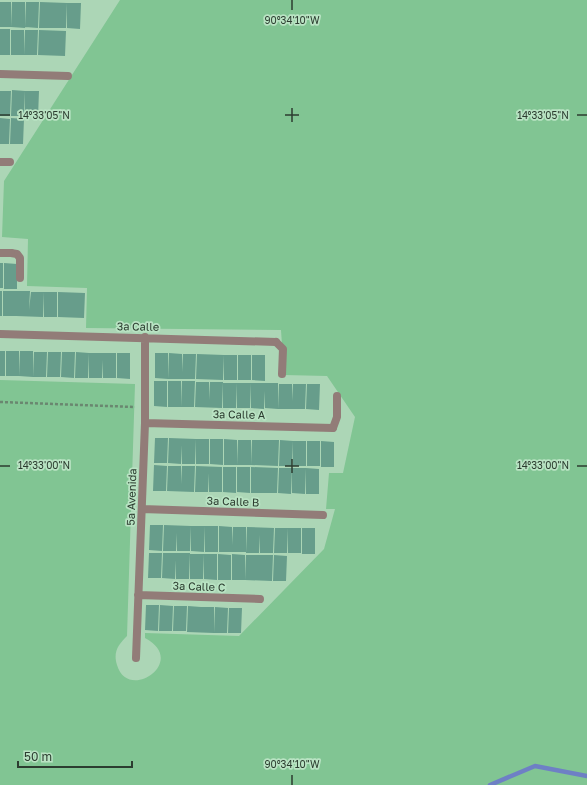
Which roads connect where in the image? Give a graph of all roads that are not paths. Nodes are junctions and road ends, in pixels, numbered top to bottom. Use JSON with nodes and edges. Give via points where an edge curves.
{"nodes":[{"id":1,"x":0,"y":74,"type":"edge"},
{"id":2,"x":68,"y":76,"type":"dead end"},
{"id":3,"x":0,"y":162,"type":"edge"},
{"id":4,"x":10,"y":162,"type":"dead end"},
{"id":5,"x":0,"y":253,"type":"edge"},
{"id":6,"x":20,"y":278,"type":"dead end"},
{"id":7,"x":0,"y":334,"type":"edge"},
{"id":8,"x":146,"y":337,"type":"junction"},
{"id":9,"x":282,"y":374,"type":"dead end"},
{"id":10,"x":337,"y":396,"type":"dead end"},
{"id":11,"x":145,"y":423,"type":"junction"},
{"id":12,"x":142,"y":509,"type":"junction"},
{"id":13,"x":323,"y":515,"type":"dead end"},
{"id":14,"x":138,"y":595,"type":"junction"},
{"id":15,"x":260,"y":600,"type":"dead end"},
{"id":16,"x":136,"y":658,"type":"dead end"}],
"edges":[{"from":1,"to":2,"type":"street"},
{"from":3,"to":4,"type":"street"},
{"from":5,"to":6,"type":"street","via":[[17,254],[20,258]]},
{"from":7,"to":8,"type":"street","name":"3a Calle"},
{"from":8,"to":9,"type":"street","name":"3a Calle","via":[[276,342],[282,349]]},
{"from":8,"to":11,"type":"street","name":"5a Avenida"},
{"from":10,"to":11,"type":"street","name":"3a Calle A","via":[[337,417],[333,428]]},
{"from":11,"to":12,"type":"street","name":"5a Avenida"},
{"from":12,"to":13,"type":"street","name":"3a Calle B"},
{"from":12,"to":14,"type":"street","name":"5a Avenida"},
{"from":14,"to":15,"type":"street","name":"3a Calle C"},
{"from":14,"to":16,"type":"street","name":"5a Avenida"}]}
